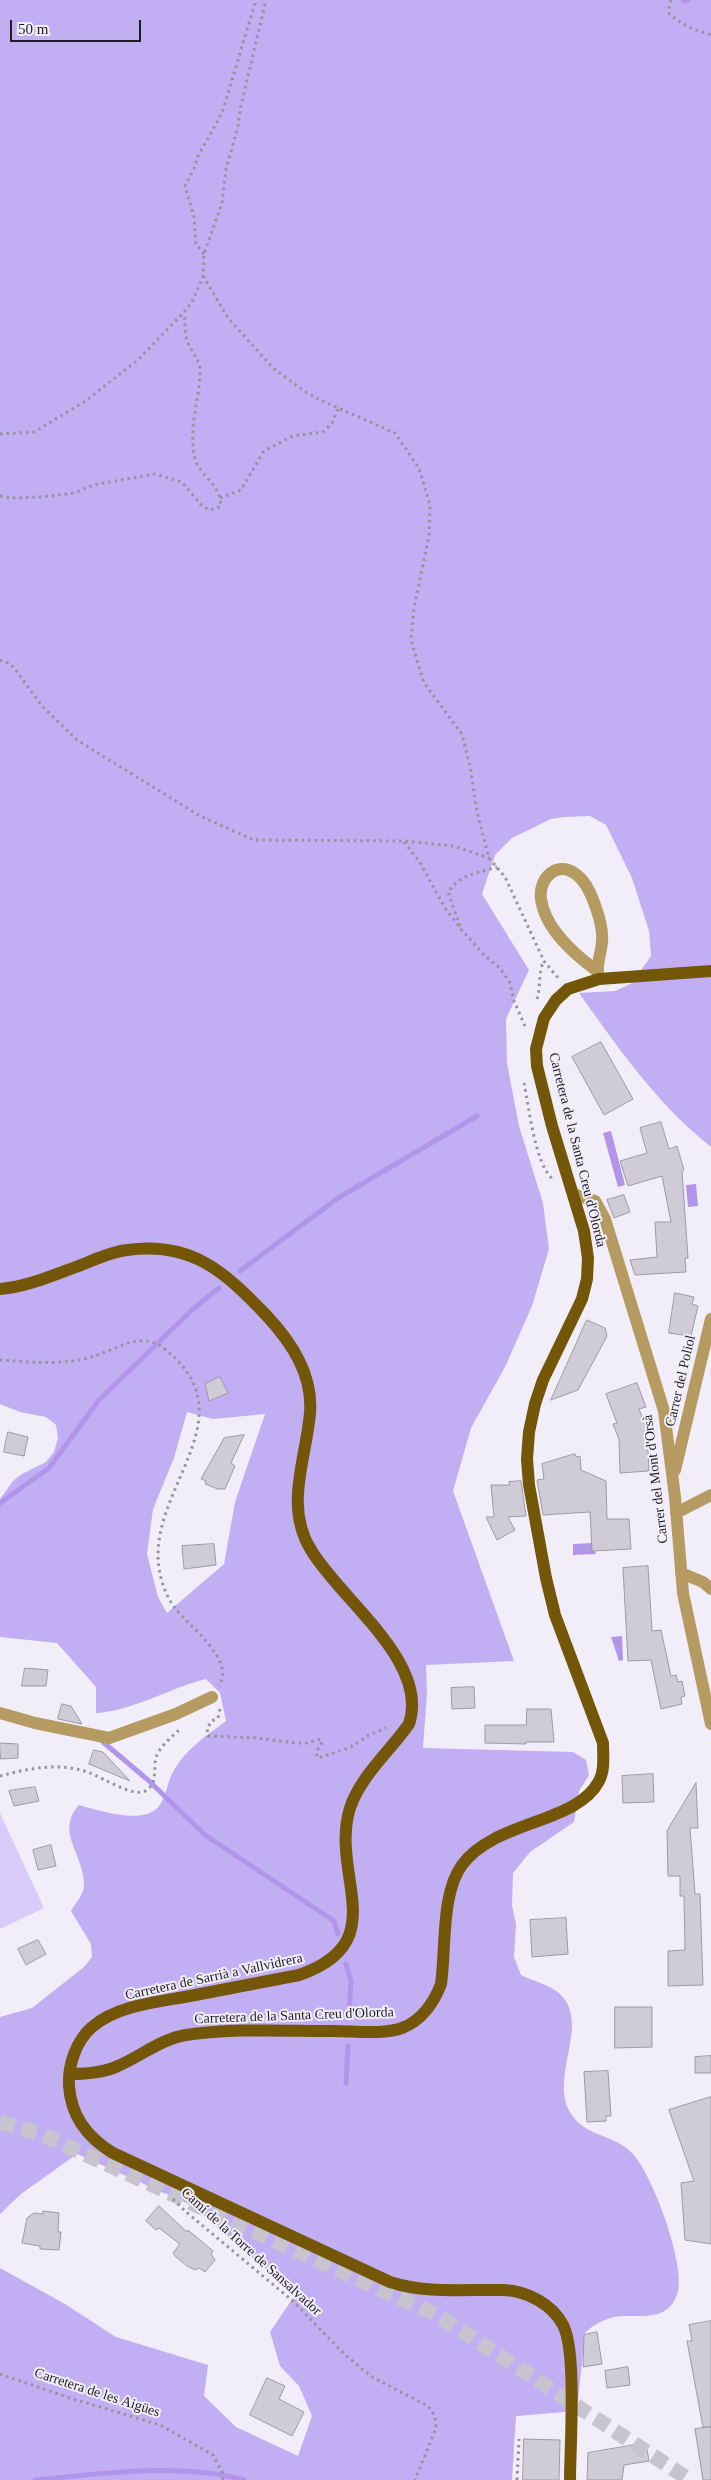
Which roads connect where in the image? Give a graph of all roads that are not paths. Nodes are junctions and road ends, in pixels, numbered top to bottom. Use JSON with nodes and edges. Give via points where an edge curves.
{"nodes":[{"id":1,"x":711,"y":971,"type":"edge"},
{"id":2,"x":598,"y":975,"type":"junction"},
{"id":3,"x":574,"y":1194,"type":"junction"},
{"id":4,"x":0,"y":1289,"type":"edge"},
{"id":5,"x":711,"y":1319,"type":"edge"},
{"id":6,"x":673,"y":1479,"type":"junction"},
{"id":7,"x":711,"y":1495,"type":"edge"},
{"id":8,"x":676,"y":1513,"type":"junction"},
{"id":9,"x":681,"y":1573,"type":"junction"},
{"id":10,"x":711,"y":1589,"type":"edge"},
{"id":11,"x":212,"y":1697,"type":"road end"},
{"id":12,"x":0,"y":1713,"type":"edge"},
{"id":13,"x":711,"y":1724,"type":"edge"},
{"id":14,"x":70,"y":2074,"type":"junction"},
{"id":15,"x":570,"y":2480,"type":"edge"}],
"edges":[{"from":1,"to":2,"type":"main road","name":"Carretera de la Santa Creu d'Olorda"},
{"from":2,"to":2,"type":"street","via":[[565,944],[544,909],[542,889],[550,872],[558,869],[576,874],[592,896],[602,927]]},
{"from":2,"to":3,"type":"main road","name":"Carretera de la Santa Creu d'Olorda","via":[[556,1000],[544,1018],[536,1049],[552,1126]]},
{"from":3,"to":6,"type":"street","name":"Carrer del Mont d'Orsà","via":[[595,1201],[611,1236],[664,1411]]},
{"from":3,"to":14,"type":"main road","name":"Carretera de la Santa Creu d'Olorda","via":[[584,1231],[587,1279],[582,1299],[543,1380],[535,1404],[527,1459],[529,1485],[555,1614],[603,1743],[604,1764],[600,1780],[589,1795],[573,1806],[488,1840],[462,1865],[454,1878],[449,1898],[441,1984],[427,2010],[404,2027],[375,2031],[184,2035],[117,2067]]},
{"from":4,"to":14,"type":"main road","name":"Carretera de Sarrià a Vallvidrera","via":[[35,1282],[125,1250],[169,1249],[207,1262],[255,1304],[288,1343],[308,1380],[308,1434],[297,1499],[304,1537],[322,1567],[398,1657],[412,1691],[413,1713],[409,1724],[356,1794],[350,1809],[345,1837],[353,1901],[352,1925],[339,1954],[318,1969],[299,1975],[143,2005],[113,2015],[86,2033],[73,2058]]},
{"from":5,"to":6,"type":"street","name":"Carrer del Poliol"},
{"from":6,"to":8,"type":"street","name":"Carrer del Mont d'Orsà"},
{"from":7,"to":8,"type":"street"},
{"from":8,"to":9,"type":"street","name":"Carrer del Mont d'Orsà"},
{"from":9,"to":10,"type":"street"},
{"from":9,"to":13,"type":"street","name":"Carrer del Mont d'Orsà","via":[[687,1618]]},
{"from":11,"to":12,"type":"street","via":[[109,1738]]},
{"from":14,"to":15,"type":"main road","name":"Carretera de Sarrià a Vallvidrera","via":[[74,2112],[94,2139],[113,2153],[390,2282],[420,2289],[506,2290],[549,2307],[564,2326],[570,2351]]}]}
